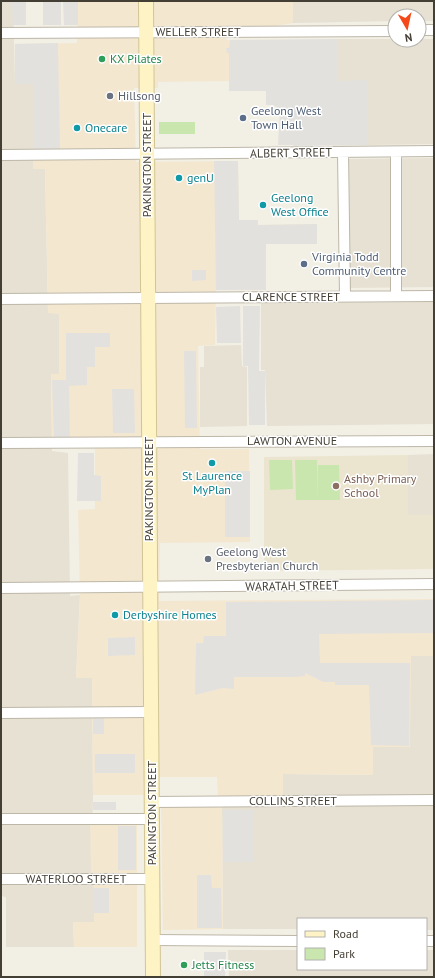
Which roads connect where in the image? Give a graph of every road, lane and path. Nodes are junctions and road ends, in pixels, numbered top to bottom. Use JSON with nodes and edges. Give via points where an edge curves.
{"nodes":[{"id":1,"x":146,"y":1,"type":"edge"},
{"id":2,"x":387,"y":31,"type":"edge"},
{"id":3,"x":146,"y":32,"type":"junction"},
{"id":4,"x":1,"y":33,"type":"edge"},
{"id":5,"x":434,"y":151,"type":"edge"},
{"id":6,"x":344,"y":152,"type":"junction"},
{"id":7,"x":396,"y":152,"type":"junction"},
{"id":8,"x":147,"y":154,"type":"junction"},
{"id":9,"x":1,"y":155,"type":"edge"},
{"id":10,"x":345,"y":296,"type":"junction"},
{"id":11,"x":396,"y":296,"type":"junction"},
{"id":12,"x":434,"y":296,"type":"edge"},
{"id":13,"x":148,"y":298,"type":"junction"},
{"id":14,"x":1,"y":299,"type":"edge"},
{"id":15,"x":434,"y":441,"type":"edge"},
{"id":16,"x":149,"y":442,"type":"junction"},
{"id":17,"x":1,"y":443,"type":"edge"},
{"id":18,"x":434,"y":584,"type":"edge"},
{"id":19,"x":1,"y":588,"type":"edge"},
{"id":20,"x":150,"y":588,"type":"junction"},
{"id":21,"x":151,"y":712,"type":"junction"},
{"id":22,"x":1,"y":713,"type":"edge"},
{"id":23,"x":434,"y":800,"type":"edge"},
{"id":24,"x":152,"y":802,"type":"junction"},
{"id":25,"x":1,"y":819,"type":"edge"},
{"id":26,"x":152,"y":819,"type":"junction"},
{"id":27,"x":1,"y":879,"type":"edge"},
{"id":28,"x":152,"y":879,"type":"junction"},
{"id":29,"x":152,"y":940,"type":"junction"},
{"id":30,"x":297,"y":940,"type":"edge"},
{"id":31,"x":153,"y":977,"type":"edge"}],
"edges":[{"from":1,"to":3,"type":"street","name":"PAKINGTON STREET"},
{"from":2,"to":3,"type":"street","name":"WELLER STREET"},
{"from":3,"to":4,"type":"street","name":"WELLER STREET"},
{"from":3,"to":8,"type":"street","name":"PAKINGTON STREET"},
{"from":5,"to":7,"type":"street","name":"ALBERT STREET"},
{"from":6,"to":7,"type":"street","name":"ALBERT STREET"},
{"from":6,"to":8,"type":"street","name":"ALBERT STREET"},
{"from":6,"to":10,"type":"street"},
{"from":7,"to":11,"type":"street"},
{"from":8,"to":9,"type":"street","name":"ALBERT STREET"},
{"from":8,"to":13,"type":"street","name":"PAKINGTON STREET"},
{"from":10,"to":11,"type":"street","name":"CLARENCE STREET"},
{"from":10,"to":13,"type":"street","name":"CLARENCE STREET"},
{"from":11,"to":12,"type":"street","name":"CLARENCE STREET"},
{"from":13,"to":14,"type":"street","name":"CLARENCE STREET"},
{"from":13,"to":16,"type":"street","name":"PAKINGTON STREET"},
{"from":15,"to":16,"type":"street","name":"LAWTON AVENUE"},
{"from":16,"to":17,"type":"street","name":"LAWTON AVENUE"},
{"from":16,"to":20,"type":"street","name":"PAKINGTON STREET"},
{"from":18,"to":20,"type":"street","name":"WARATAH STREET"},
{"from":19,"to":20,"type":"street","name":"WARATAH STREET"},
{"from":20,"to":21,"type":"street","name":"PAKINGTON STREET"},
{"from":21,"to":22,"type":"street"},
{"from":21,"to":24,"type":"street","name":"PAKINGTON STREET"},
{"from":23,"to":24,"type":"street","name":"COLLINS STREET"},
{"from":24,"to":26,"type":"street","name":"PAKINGTON STREET"},
{"from":25,"to":26,"type":"street"},
{"from":26,"to":28,"type":"street","name":"PAKINGTON STREET"},
{"from":27,"to":28,"type":"street","name":"WATERLOO STREET"},
{"from":28,"to":29,"type":"street","name":"PAKINGTON STREET"},
{"from":29,"to":30,"type":"street"},
{"from":29,"to":31,"type":"street","name":"PAKINGTON STREET"}]}
